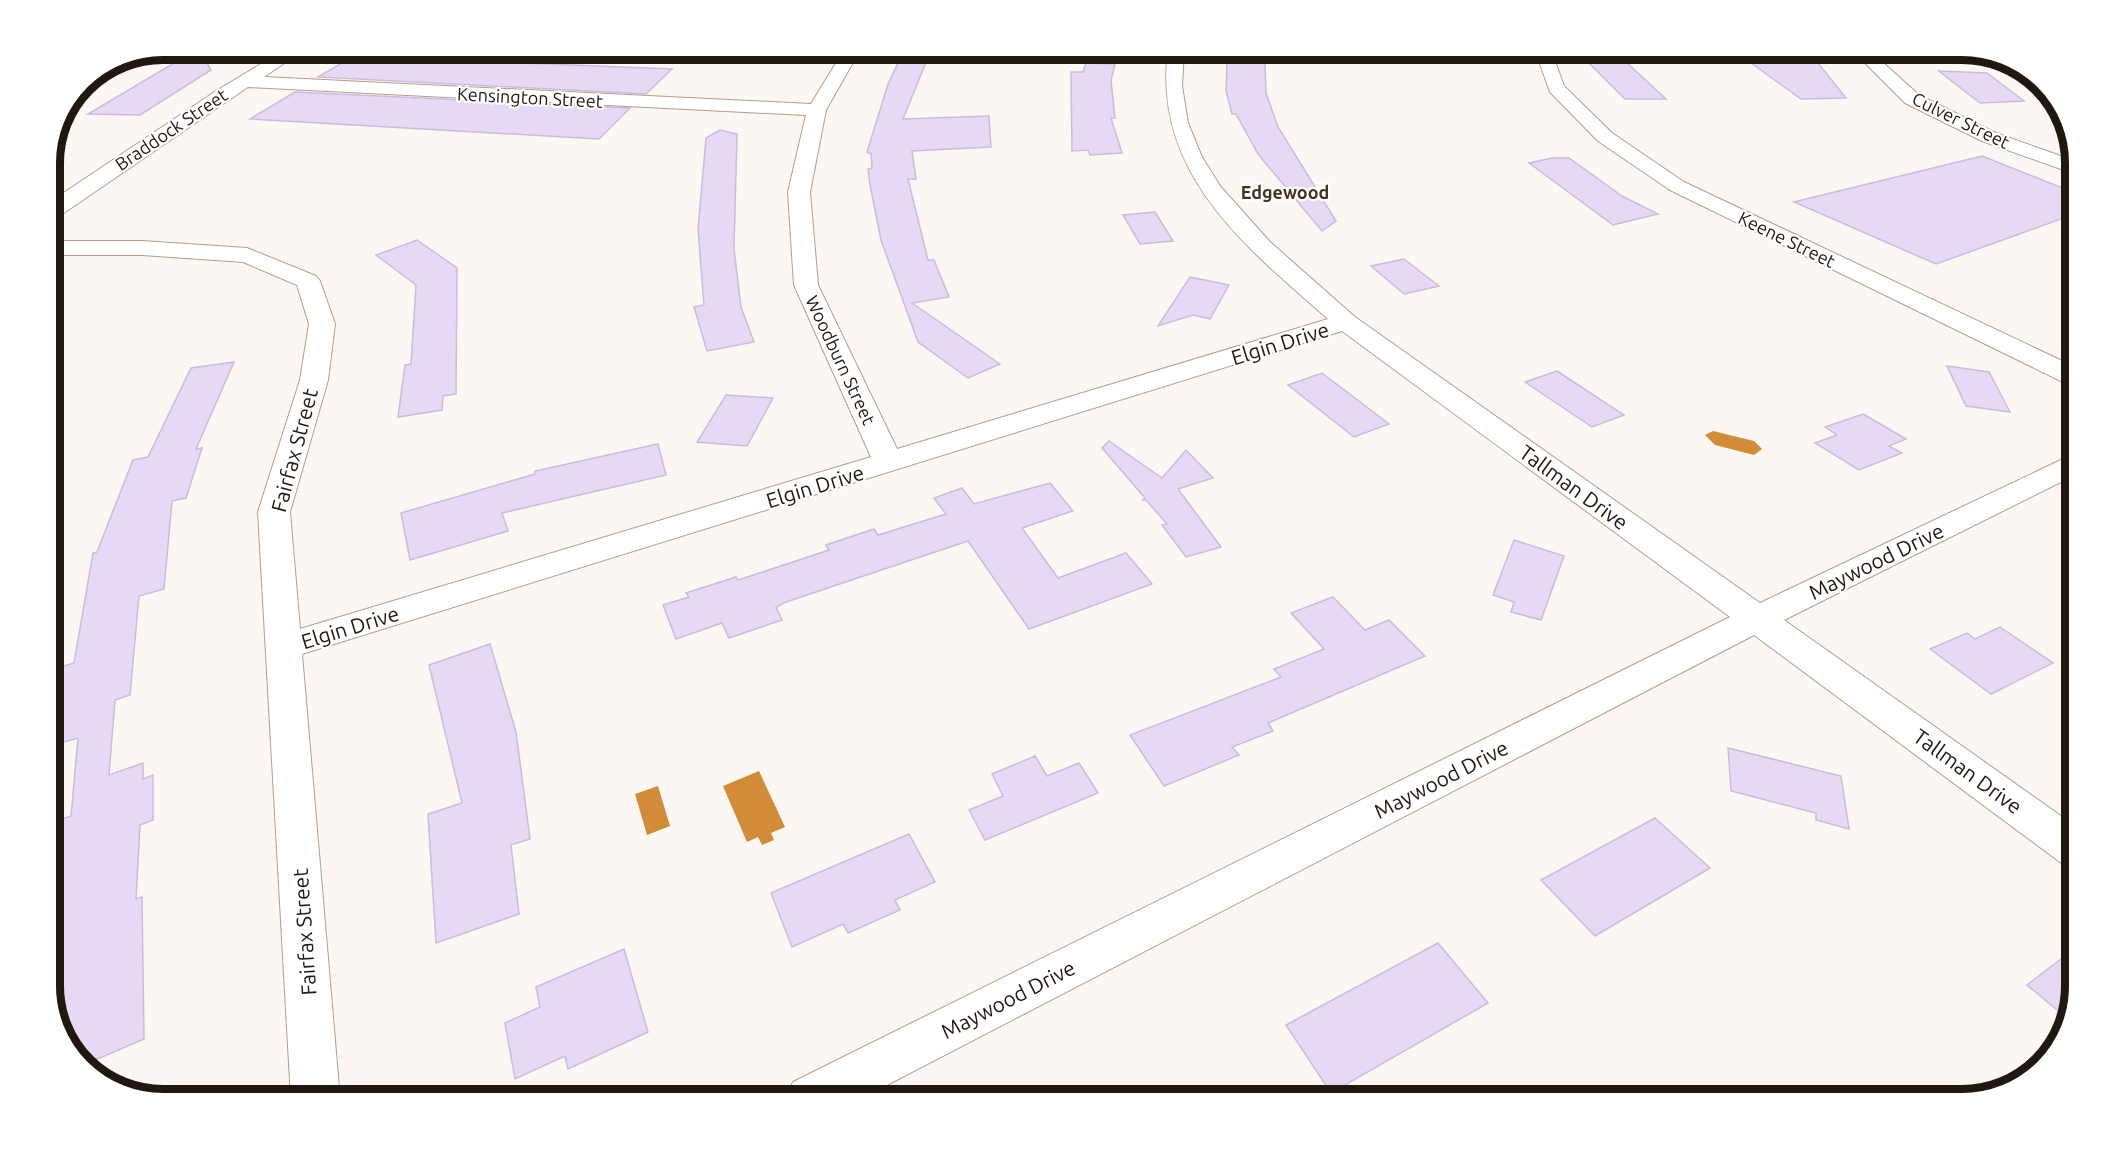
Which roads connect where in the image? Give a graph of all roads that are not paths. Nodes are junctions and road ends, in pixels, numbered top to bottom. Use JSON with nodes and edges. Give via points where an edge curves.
{"nodes":[{"id":1,"x":279,"y":60,"type":"edge"},
{"id":2,"x":846,"y":60,"type":"edge"},
{"id":3,"x":1175,"y":60,"type":"edge"},
{"id":4,"x":1546,"y":60,"type":"edge"},
{"id":5,"x":1871,"y":60,"type":"edge"},
{"id":6,"x":244,"y":81,"type":"junction"},
{"id":7,"x":817,"y":110,"type":"junction"},
{"id":8,"x":2065,"y":164,"type":"edge"},
{"id":9,"x":60,"y":205,"type":"edge"},
{"id":10,"x":60,"y":248,"type":"edge"},
{"id":11,"x":1346,"y":322,"type":"junction"},
{"id":12,"x":2065,"y":372,"type":"edge"},
{"id":13,"x":889,"y":464,"type":"junction"},
{"id":14,"x":2065,"y":469,"type":"edge"},
{"id":15,"x":1756,"y":619,"type":"junction"},
{"id":16,"x":284,"y":647,"type":"junction"},
{"id":17,"x":2065,"y":842,"type":"edge"},
{"id":18,"x":314,"y":1089,"type":"edge"},
{"id":19,"x":832,"y":1089,"type":"edge"}],
"edges":[{"from":1,"to":6,"type":"street","name":"Braddock Street"},
{"from":2,"to":7,"type":"street","name":"Woodburn Street"},
{"from":3,"to":11,"type":"street","name":"Tallman Drive","via":[[1173,86],[1182,129],[1200,174],[1259,245]]},
{"from":4,"to":12,"type":"street","name":"Keene Street","via":[[1556,88],[1605,136],[1677,186]]},
{"from":5,"to":8,"type":"street","name":"Culver Street","via":[[1912,99],[1989,137]]},
{"from":6,"to":7,"type":"street","name":"Kensington Street"},
{"from":6,"to":9,"type":"street","name":"Braddock Street"},
{"from":7,"to":13,"type":"street","name":"Woodburn Street","via":[[799,192],[806,285]]},
{"from":10,"to":16,"type":"street","name":"Fairfax Street","via":[[142,248],[247,255],[308,282],[322,324],[314,380],[274,512]]},
{"from":11,"to":13,"type":"street","name":"Elgin Drive"},
{"from":11,"to":15,"type":"street","name":"Tallman Drive"},
{"from":13,"to":16,"type":"street","name":"Elgin Drive"},
{"from":14,"to":15,"type":"street","name":"Maywood Drive"},
{"from":15,"to":17,"type":"street","name":"Tallman Drive"},
{"from":15,"to":19,"type":"street","name":"Maywood Drive"},
{"from":16,"to":18,"type":"street","name":"Fairfax Street"}]}
